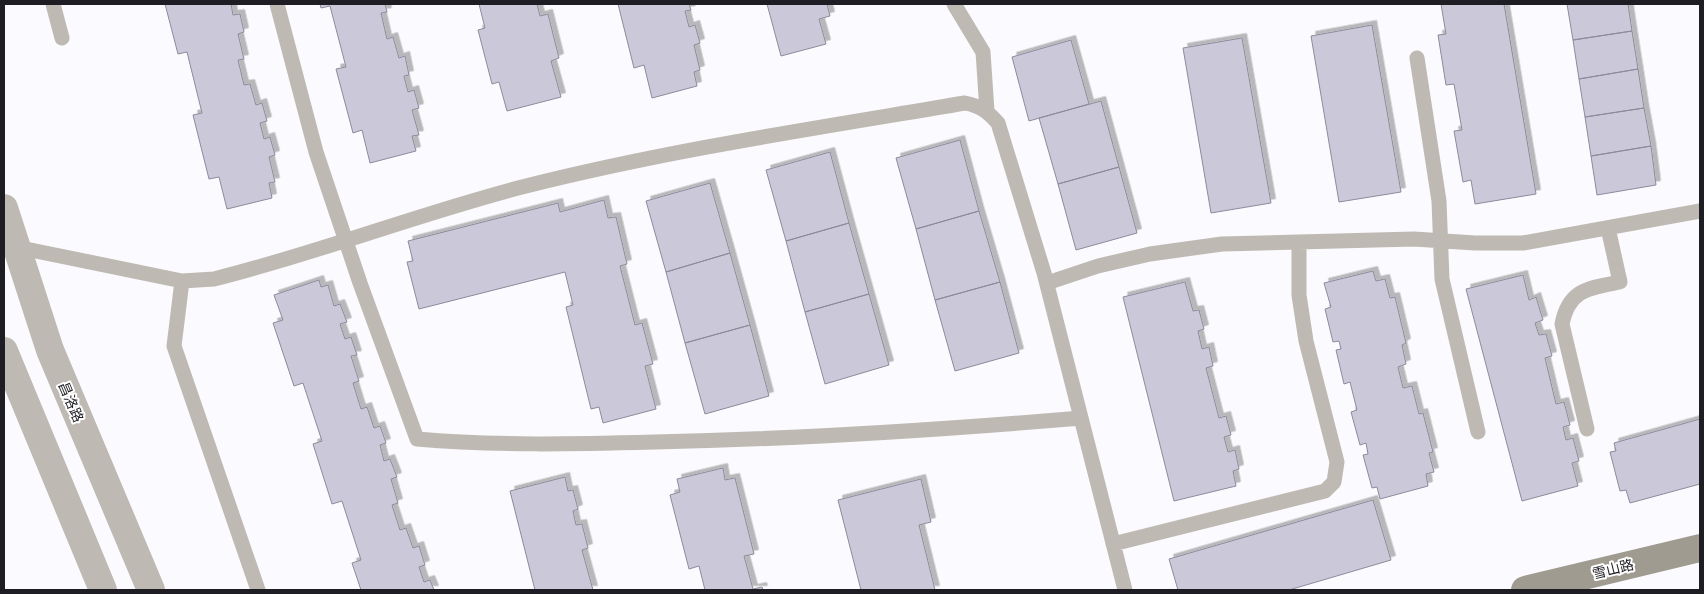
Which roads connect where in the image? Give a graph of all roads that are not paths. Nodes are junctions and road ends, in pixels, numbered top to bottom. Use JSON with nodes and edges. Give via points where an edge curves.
{"nodes":[{"id":1,"x":53,"y":4,"type":"edge"},
{"id":2,"x":277,"y":4,"type":"edge"},
{"id":3,"x":954,"y":4,"type":"edge"},
{"id":4,"x":62,"y":38,"type":"dead end"},
{"id":5,"x":1417,"y":58,"type":"dead end"},
{"id":6,"x":987,"y":111,"type":"junction"},
{"id":7,"x":4,"y":208,"type":"edge"},
{"id":8,"x":1700,"y":211,"type":"edge"},
{"id":9,"x":1608,"y":228,"type":"junction"},
{"id":10,"x":345,"y":240,"type":"junction"},
{"id":11,"x":1440,"y":241,"type":"junction"},
{"id":12,"x":1299,"y":242,"type":"junction"},
{"id":13,"x":16,"y":247,"type":"junction"},
{"id":14,"x":182,"y":281,"type":"junction"},
{"id":15,"x":1047,"y":283,"type":"junction"},
{"id":16,"x":4,"y":351,"type":"edge"},
{"id":17,"x":1081,"y":418,"type":"junction"},
{"id":18,"x":1587,"y":430,"type":"dead end"},
{"id":19,"x":1478,"y":432,"type":"dead end"},
{"id":20,"x":1113,"y":544,"type":"junction"},
{"id":21,"x":1700,"y":548,"type":"edge"},
{"id":22,"x":103,"y":590,"type":"edge"},
{"id":23,"x":151,"y":590,"type":"edge"},
{"id":24,"x":258,"y":590,"type":"edge"},
{"id":25,"x":1125,"y":590,"type":"edge"},
{"id":26,"x":1526,"y":590,"type":"edge"}],
"edges":[{"from":1,"to":4,"type":"lane"},
{"from":2,"to":10,"type":"lane","via":[[316,152]]},
{"from":3,"to":6,"type":"lane","via":[[983,52]]},
{"from":5,"to":11,"type":"lane","via":[[1439,201]]},
{"from":6,"to":10,"type":"lane","via":[[965,103],[624,164],[454,206]]},
{"from":6,"to":15,"type":"lane","via":[[998,123]]},
{"from":7,"to":13,"type":"street","name":"昌洛路"},
{"from":8,"to":9,"type":"lane"},
{"from":9,"to":11,"type":"lane","via":[[1523,243]]},
{"from":9,"to":18,"type":"lane","via":[[1620,282],[1578,293],[1564,311],[1562,324]]},
{"from":10,"to":14,"type":"lane","via":[[222,277]]},
{"from":10,"to":17,"type":"lane","via":[[417,439],[492,443],[710,441],[900,432]]},
{"from":11,"to":12,"type":"lane"},
{"from":11,"to":19,"type":"lane","via":[[1442,279]]},
{"from":12,"to":15,"type":"lane","via":[[1222,244],[1150,254],[1098,266]]},
{"from":12,"to":20,"type":"lane","via":[[1306,342],[1337,462],[1334,482],[1325,492]]},
{"from":13,"to":14,"type":"lane"},
{"from":13,"to":23,"type":"street","name":"昌洛路","via":[[50,350]]},
{"from":14,"to":24,"type":"lane","via":[[174,346]]},
{"from":15,"to":17,"type":"lane"},
{"from":16,"to":22,"type":"street"},
{"from":17,"to":20,"type":"lane"},
{"from":20,"to":25,"type":"lane"},
{"from":21,"to":26,"type":"main road","name":"雪山路"}]}
